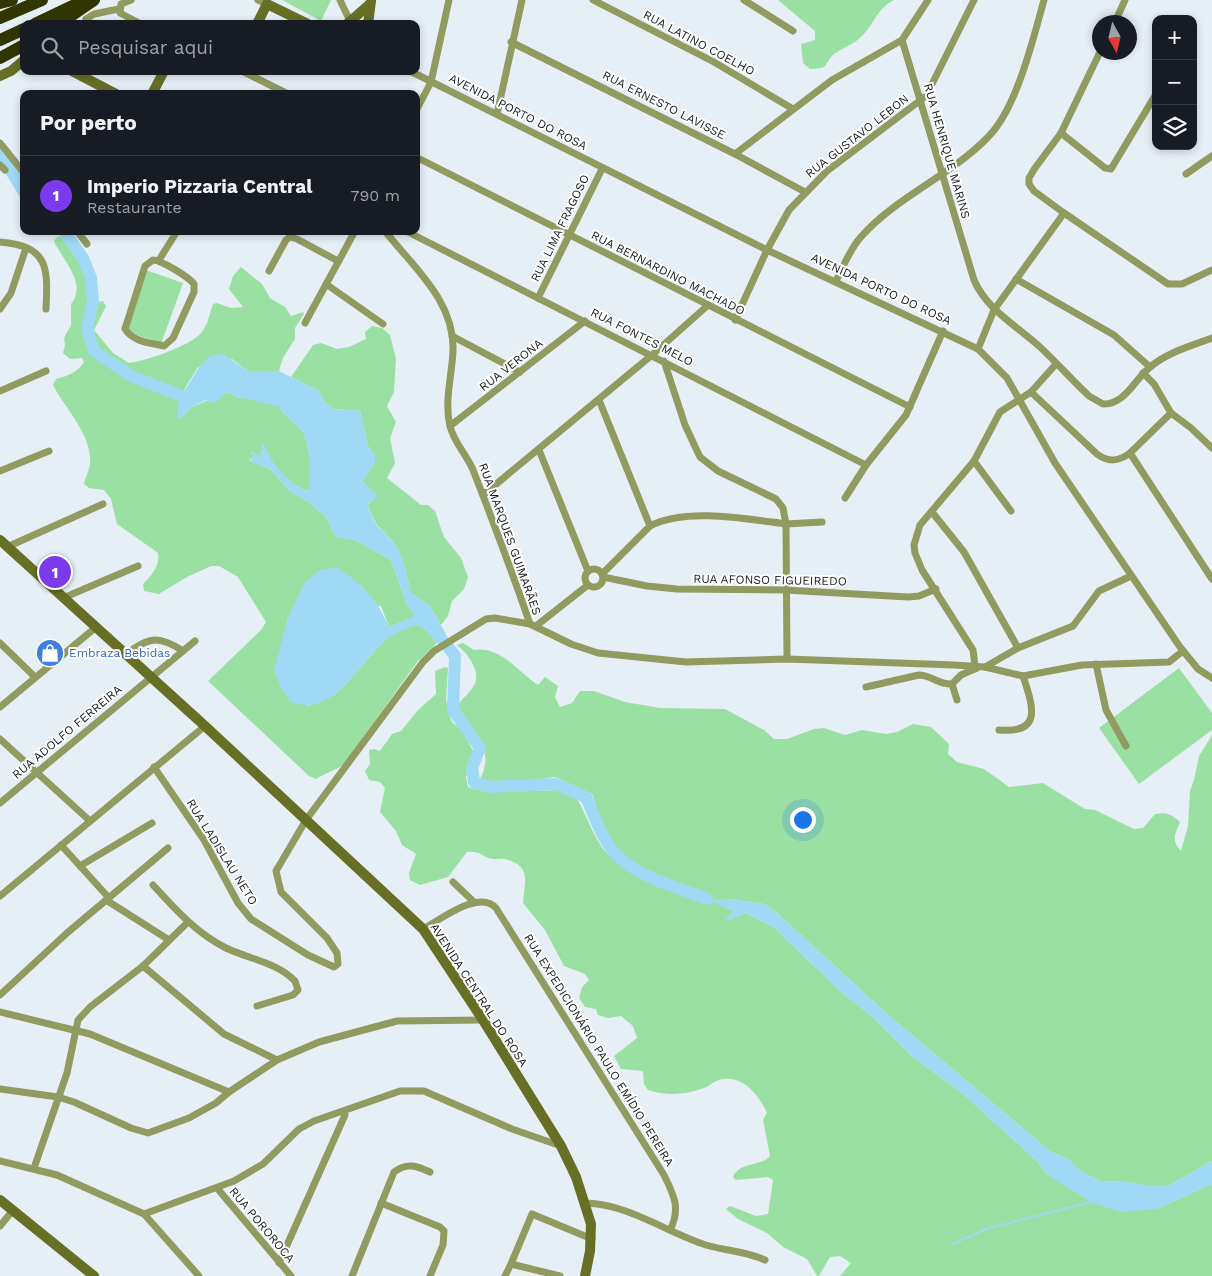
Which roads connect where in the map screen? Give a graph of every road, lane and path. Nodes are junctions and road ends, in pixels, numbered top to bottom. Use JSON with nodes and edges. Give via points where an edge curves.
{"nodes":[{"id":1,"x":12,"y":0,"type":"edge"},
{"id":2,"x":42,"y":0,"type":"edge"},
{"id":3,"x":85,"y":0,"type":"edge"},
{"id":4,"x":94,"y":0,"type":"edge"},
{"id":5,"x":131,"y":0,"type":"edge"},
{"id":6,"x":340,"y":0,"type":"edge"},
{"id":7,"x":449,"y":0,"type":"edge"},
{"id":8,"x":522,"y":0,"type":"edge"},
{"id":9,"x":593,"y":0,"type":"edge"},
{"id":10,"x":744,"y":0,"type":"edge"},
{"id":11,"x":928,"y":0,"type":"edge"},
{"id":12,"x":974,"y":0,"type":"edge"},
{"id":13,"x":1044,"y":0,"type":"edge"},
{"id":14,"x":1125,"y":0,"type":"edge"},
{"id":15,"x":262,"y":2,"type":"edge"},
{"id":16,"x":371,"y":2,"type":"edge"},
{"id":17,"x":0,"y":3,"type":"edge"},
{"id":18,"x":119,"y":9,"type":"junction"},
{"id":19,"x":82,"y":15,"type":"junction"},
{"id":20,"x":1118,"y":15,"type":"edge"},
{"id":21,"x":0,"y":18,"type":"edge"},
{"id":22,"x":43,"y":20,"type":"edge"},
{"id":23,"x":69,"y":20,"type":"edge"},
{"id":24,"x":75,"y":20,"type":"edge"},
{"id":25,"x":132,"y":20,"type":"edge"},
{"id":26,"x":258,"y":20,"type":"edge"},
{"id":27,"x":300,"y":20,"type":"edge"},
{"id":28,"x":348,"y":20,"type":"edge"},
{"id":29,"x":351,"y":20,"type":"edge"},
{"id":30,"x":369,"y":20,"type":"edge"},
{"id":31,"x":20,"y":31,"type":"edge"},
{"id":32,"x":793,"y":31,"type":"dead end"},
{"id":33,"x":0,"y":40,"type":"edge"},
{"id":34,"x":902,"y":40,"type":"junction"},
{"id":35,"x":511,"y":42,"type":"junction"},
{"id":36,"x":20,"y":47,"type":"edge"},
{"id":37,"x":0,"y":58,"type":"edge"},
{"id":38,"x":1096,"y":60,"type":"edge"},
{"id":39,"x":20,"y":63,"type":"edge"},
{"id":40,"x":80,"y":75,"type":"edge"},
{"id":41,"x":162,"y":75,"type":"edge"},
{"id":42,"x":250,"y":75,"type":"edge"},
{"id":43,"x":418,"y":75,"type":"edge"},
{"id":44,"x":0,"y":76,"type":"edge"},
{"id":45,"x":431,"y":82,"type":"junction"},
{"id":46,"x":108,"y":90,"type":"edge"},
{"id":47,"x":154,"y":90,"type":"edge"},
{"id":48,"x":280,"y":90,"type":"edge"},
{"id":49,"x":921,"y":100,"type":"junction"},
{"id":50,"x":1152,"y":101,"type":"edge"},
{"id":51,"x":420,"y":103,"type":"edge"},
{"id":52,"x":793,"y":109,"type":"junction"},
{"id":53,"x":497,"y":114,"type":"junction"},
{"id":54,"x":1061,"y":133,"type":"junction"},
{"id":55,"x":0,"y":143,"type":"edge"},
{"id":56,"x":735,"y":154,"type":"junction"},
{"id":57,"x":1212,"y":156,"type":"edge"},
{"id":58,"x":420,"y":159,"type":"edge"},
{"id":59,"x":20,"y":168,"type":"edge"},
{"id":60,"x":602,"y":169,"type":"junction"},
{"id":61,"x":942,"y":173,"type":"junction"},
{"id":62,"x":1186,"y":174,"type":"dead end"},
{"id":63,"x":805,"y":192,"type":"junction"},
{"id":64,"x":1064,"y":213,"type":"junction"},
{"id":65,"x":80,"y":235,"type":"edge"},
{"id":66,"x":173,"y":235,"type":"edge"},
{"id":67,"x":353,"y":235,"type":"edge"},
{"id":68,"x":388,"y":235,"type":"edge"},
{"id":69,"x":414,"y":235,"type":"edge"},
{"id":70,"x":570,"y":235,"type":"junction"},
{"id":71,"x":0,"y":242,"type":"edge"},
{"id":72,"x":87,"y":244,"type":"dead end"},
{"id":73,"x":26,"y":248,"type":"junction"},
{"id":74,"x":767,"y":250,"type":"junction"},
{"id":75,"x":159,"y":260,"type":"junction"},
{"id":76,"x":338,"y":261,"type":"junction"},
{"id":77,"x":1212,"y":270,"type":"edge"},
{"id":78,"x":269,"y":271,"type":"dead end"},
{"id":79,"x":1016,"y":279,"type":"junction"},
{"id":80,"x":836,"y":281,"type":"junction"},
{"id":81,"x":326,"y":284,"type":"junction"},
{"id":82,"x":538,"y":298,"type":"junction"},
{"id":83,"x":707,"y":306,"type":"junction"},
{"id":84,"x":46,"y":309,"type":"dead end"},
{"id":85,"x":0,"y":310,"type":"edge"},
{"id":86,"x":994,"y":310,"type":"junction"},
{"id":87,"x":735,"y":320,"type":"junction"},
{"id":88,"x":585,"y":321,"type":"junction"},
{"id":89,"x":305,"y":323,"type":"dead end"},
{"id":90,"x":383,"y":324,"type":"dead end"},
{"id":91,"x":943,"y":331,"type":"junction"},
{"id":92,"x":452,"y":336,"type":"junction"},
{"id":93,"x":1212,"y":338,"type":"edge"},
{"id":94,"x":978,"y":349,"type":"junction"},
{"id":95,"x":652,"y":355,"type":"junction"},
{"id":96,"x":664,"y":361,"type":"junction"},
{"id":97,"x":1056,"y":364,"type":"junction"},
{"id":98,"x":1150,"y":367,"type":"junction"},
{"id":99,"x":46,"y":371,"type":"dead end"},
{"id":100,"x":520,"y":372,"type":"junction"},
{"id":101,"x":1143,"y":374,"type":"junction"},
{"id":102,"x":0,"y":391,"type":"edge"},
{"id":103,"x":1031,"y":392,"type":"junction"},
{"id":104,"x":1020,"y":399,"type":"junction"},
{"id":105,"x":599,"y":400,"type":"junction"},
{"id":106,"x":910,"y":407,"type":"junction"},
{"id":107,"x":1171,"y":413,"type":"junction"},
{"id":108,"x":450,"y":426,"type":"junction"},
{"id":109,"x":1212,"y":448,"type":"edge"},
{"id":110,"x":539,"y":450,"type":"junction"},
{"id":111,"x":49,"y":451,"type":"dead end"},
{"id":112,"x":1130,"y":453,"type":"junction"},
{"id":113,"x":974,"y":461,"type":"junction"},
{"id":114,"x":866,"y":465,"type":"junction"},
{"id":115,"x":0,"y":471,"type":"edge"},
{"id":116,"x":483,"y":495,"type":"junction"},
{"id":117,"x":845,"y":498,"type":"dead end"},
{"id":118,"x":103,"y":504,"type":"dead end"},
{"id":119,"x":1011,"y":511,"type":"dead end"},
{"id":120,"x":932,"y":512,"type":"junction"},
{"id":121,"x":822,"y":522,"type":"dead end"},
{"id":122,"x":786,"y":524,"type":"junction"},
{"id":123,"x":650,"y":526,"type":"junction"},
{"id":124,"x":3,"y":544,"type":"edge"},
{"id":125,"x":138,"y":566,"type":"dead end"},
{"id":126,"x":588,"y":571,"type":"junction"},
{"id":127,"x":603,"y":575,"type":"junction"},
{"id":128,"x":1131,"y":576,"type":"junction"},
{"id":129,"x":1212,"y":579,"type":"edge"},
{"id":130,"x":588,"y":585,"type":"junction"},
{"id":131,"x":936,"y":589,"type":"junction"},
{"id":132,"x":785,"y":590,"type":"junction"},
{"id":133,"x":63,"y":598,"type":"junction"},
{"id":134,"x":533,"y":625,"type":"junction"},
{"id":135,"x":95,"y":628,"type":"junction"},
{"id":136,"x":195,"y":641,"type":"dead end"},
{"id":137,"x":0,"y":643,"type":"edge"},
{"id":138,"x":1018,"y":648,"type":"junction"},
{"id":139,"x":183,"y":651,"type":"junction"},
{"id":140,"x":1183,"y":651,"type":"junction"},
{"id":141,"x":124,"y":655,"type":"junction"},
{"id":142,"x":787,"y":658,"type":"junction"},
{"id":143,"x":1096,"y":664,"type":"junction"},
{"id":144,"x":980,"y":666,"type":"junction"},
{"id":145,"x":1023,"y":676,"type":"junction"},
{"id":146,"x":36,"y":677,"type":"junction"},
{"id":147,"x":149,"y":677,"type":"junction"},
{"id":148,"x":1212,"y":678,"type":"edge"},
{"id":149,"x":952,"y":684,"type":"junction"},
{"id":150,"x":866,"y":687,"type":"dead end"},
{"id":151,"x":957,"y":700,"type":"dead end"},
{"id":152,"x":0,"y":707,"type":"edge"},
{"id":153,"x":204,"y":726,"type":"junction"},
{"id":154,"x":999,"y":730,"type":"dead end"},
{"id":155,"x":0,"y":739,"type":"edge"},
{"id":156,"x":1126,"y":746,"type":"dead end"},
{"id":157,"x":154,"y":767,"type":"junction"},
{"id":158,"x":36,"y":772,"type":"junction"},
{"id":159,"x":0,"y":803,"type":"edge"},
{"id":160,"x":306,"y":820,"type":"junction"},
{"id":161,"x":90,"y":821,"type":"junction"},
{"id":162,"x":152,"y":823,"type":"dead end"},
{"id":163,"x":61,"y":845,"type":"junction"},
{"id":164,"x":168,"y":848,"type":"dead end"},
{"id":165,"x":80,"y":866,"type":"junction"},
{"id":166,"x":453,"y":882,"type":"dead end"},
{"id":167,"x":153,"y":885,"type":"dead end"},
{"id":168,"x":0,"y":896,"type":"edge"},
{"id":169,"x":107,"y":899,"type":"junction"},
{"id":170,"x":474,"y":902,"type":"junction"},
{"id":171,"x":188,"y":922,"type":"junction"},
{"id":172,"x":423,"y":929,"type":"junction"},
{"id":173,"x":169,"y":940,"type":"junction"},
{"id":174,"x":143,"y":966,"type":"junction"},
{"id":175,"x":0,"y":995,"type":"edge"},
{"id":176,"x":257,"y":1006,"type":"dead end"},
{"id":177,"x":0,"y":1012,"type":"edge"},
{"id":178,"x":483,"y":1020,"type":"junction"},
{"id":179,"x":75,"y":1030,"type":"junction"},
{"id":180,"x":277,"y":1060,"type":"junction"},
{"id":181,"x":0,"y":1089,"type":"edge"},
{"id":182,"x":229,"y":1092,"type":"junction"},
{"id":183,"x":58,"y":1097,"type":"junction"},
{"id":184,"x":345,"y":1115,"type":"dead end"},
{"id":185,"x":561,"y":1146,"type":"junction"},
{"id":186,"x":0,"y":1161,"type":"edge"},
{"id":187,"x":34,"y":1168,"type":"junction"},
{"id":188,"x":430,"y":1172,"type":"dead end"},
{"id":189,"x":217,"y":1188,"type":"junction"},
{"id":190,"x":0,"y":1200,"type":"edge"},
{"id":191,"x":586,"y":1203,"type":"junction"},
{"id":192,"x":382,"y":1204,"type":"junction"},
{"id":193,"x":13,"y":1210,"type":"junction"},
{"id":194,"x":144,"y":1214,"type":"junction"},
{"id":195,"x":0,"y":1226,"type":"edge"},
{"id":196,"x":670,"y":1230,"type":"junction"},
{"id":197,"x":592,"y":1239,"type":"junction"},
{"id":198,"x":765,"y":1260,"type":"dead end"},
{"id":199,"x":279,"y":1263,"type":"junction"},
{"id":200,"x":511,"y":1264,"type":"junction"},
{"id":201,"x":94,"y":1276,"type":"edge"},
{"id":202,"x":199,"y":1276,"type":"edge"},
{"id":203,"x":291,"y":1276,"type":"edge"},
{"id":204,"x":352,"y":1276,"type":"edge"},
{"id":205,"x":430,"y":1276,"type":"edge"},
{"id":206,"x":505,"y":1276,"type":"edge"},
{"id":207,"x":560,"y":1276,"type":"edge"},
{"id":208,"x":585,"y":1276,"type":"edge"}],
"edges":[{"from":1,"to":17,"type":"highway"},
{"from":2,"to":21,"type":"highway"},
{"from":3,"to":22,"type":"highway"},
{"from":4,"to":19,"type":"highway"},
{"from":5,"to":18,"type":"street","via":[[121,4]]},
{"from":6,"to":28,"type":"street"},
{"from":7,"to":45,"type":"street"},
{"from":8,"to":35,"type":"street"},
{"from":9,"to":52,"type":"street","name":"RUA LATINO COELHO","via":[[714,62]]},
{"from":10,"to":32,"type":"street"},
{"from":11,"to":34,"type":"street"},
{"from":12,"to":49,"type":"street","name":"RUA GUSTAVO LEBON","via":[[930,89]]},
{"from":13,"to":61,"type":"street","via":[[1007,109],[989,136]]},
{"from":14,"to":20,"type":"street"},
{"from":15,"to":26,"type":"street"},
{"from":15,"to":27,"type":"street"},
{"from":16,"to":29,"type":"street"},
{"from":16,"to":30,"type":"street"},
{"from":18,"to":19,"type":"street"},
{"from":18,"to":25,"type":"street","via":[[122,15]]},
{"from":19,"to":23,"type":"highway"},
{"from":19,"to":24,"type":"street"},
{"from":31,"to":33,"type":"highway"},
{"from":34,"to":49,"type":"street","name":"RUA HENRIQUE MARINS"},
{"from":34,"to":52,"type":"street","via":[[832,80]]},
{"from":35,"to":53,"type":"street"},
{"from":35,"to":56,"type":"street","name":"RUA ERNESTO LAVISSE"},
{"from":36,"to":37,"type":"highway"},
{"from":38,"to":54,"type":"street"},
{"from":39,"to":44,"type":"street"},
{"from":40,"to":46,"type":"street"},
{"from":41,"to":47,"type":"street"},
{"from":42,"to":48,"type":"street"},
{"from":43,"to":45,"type":"street","name":"AVENIDA PORTO DO ROSA"},
{"from":45,"to":51,"type":"street"},
{"from":45,"to":53,"type":"street","name":"AVENIDA PORTO DO ROSA"},
{"from":49,"to":61,"type":"street","name":"RUA HENRIQUE MARINS"},
{"from":49,"to":63,"type":"street","name":"RUA GUSTAVO LEBON"},
{"from":50,"to":54,"type":"street","via":[[1111,169],[1105,168]]},
{"from":52,"to":56,"type":"street"},
{"from":53,"to":60,"type":"street","name":"AVENIDA PORTO DO ROSA"},
{"from":54,"to":64,"type":"street","via":[[1029,178],[1030,187]]},
{"from":55,"to":59,"type":"street"},
{"from":56,"to":63,"type":"street","name":"RUA ERNESTO LAVISSE"},
{"from":57,"to":62,"type":"street"},
{"from":58,"to":70,"type":"street","name":"RUA BERNARDINO MACHADO"},
{"from":60,"to":70,"type":"street","name":"RUA LIMA FRAGOSO"},
{"from":60,"to":74,"type":"street","name":"AVENIDA PORTO DO ROSA"},
{"from":61,"to":80,"type":"street","via":[[860,238]]},
{"from":61,"to":86,"type":"street","name":"RUA HENRIQUE MARINS","via":[[974,280],[980,294]]},
{"from":63,"to":74,"type":"street","name":"RUA GUSTAVO LEBON","via":[[789,210]]},
{"from":64,"to":77,"type":"street","via":[[1168,284],[1182,284]]},
{"from":64,"to":79,"type":"street"},
{"from":65,"to":72,"type":"street"},
{"from":66,"to":75,"type":"street"},
{"from":67,"to":76,"type":"street"},
{"from":68,"to":92,"type":"street","name":"RUA MARQUES GUIMARÃES","via":[[437,295]]},
{"from":69,"to":82,"type":"street","name":"RUA FONTES MELO"},
{"from":70,"to":82,"type":"street","name":"RUA LIMA FRAGOSO"},
{"from":70,"to":83,"type":"street","name":"RUA BERNARDINO MACHADO"},
{"from":71,"to":73,"type":"street"},
{"from":73,"to":84,"type":"street","via":[[46,268]]},
{"from":73,"to":85,"type":"street","via":[[11,293]]},
{"from":74,"to":80,"type":"street","name":"AVENIDA PORTO DO ROSA"},
{"from":74,"to":87,"type":"street","name":"RUA GUSTAVO LEBON"},
{"from":75,"to":75,"type":"street","via":[[193,281],[195,288],[173,338],[164,346],[138,340],[126,329],[144,266]]},
{"from":76,"to":78,"type":"street","via":[[290,237]]},
{"from":76,"to":81,"type":"street"},
{"from":79,"to":86,"type":"street"},
{"from":79,"to":98,"type":"street","via":[[1114,335]]},
{"from":80,"to":91,"type":"street","name":"AVENIDA PORTO DO ROSA"},
{"from":81,"to":89,"type":"street"},
{"from":81,"to":90,"type":"street"},
{"from":82,"to":88,"type":"street","name":"RUA FONTES MELO"},
{"from":83,"to":87,"type":"street","name":"RUA BERNARDINO MACHADO"},
{"from":83,"to":95,"type":"street"},
{"from":86,"to":94,"type":"street"},
{"from":86,"to":97,"type":"street","name":"RUA HENRIQUE MARINS","via":[[1017,326]]},
{"from":87,"to":106,"type":"street","name":"RUA BERNARDINO MACHADO"},
{"from":88,"to":95,"type":"street","name":"RUA FONTES MELO"},
{"from":88,"to":100,"type":"street","name":"RUA VERONA"},
{"from":91,"to":94,"type":"street","name":"AVENIDA PORTO DO ROSA"},
{"from":91,"to":106,"type":"street"},
{"from":92,"to":100,"type":"street"},
{"from":92,"to":108,"type":"street","name":"RUA MARQUES GUIMARÃES"},
{"from":93,"to":98,"type":"street"},
{"from":94,"to":104,"type":"street","name":"AVENIDA PORTO DO ROSA","via":[[998,367]]},
{"from":95,"to":96,"type":"street","name":"RUA FONTES MELO"},
{"from":95,"to":105,"type":"street"},
{"from":96,"to":114,"type":"street","name":"RUA FONTES MELO"},
{"from":96,"to":122,"type":"street","via":[[685,425],[700,457],[718,471],[776,499]]},
{"from":97,"to":101,"type":"street","name":"RUA HENRIQUE MARINS","via":[[1089,396],[1103,404],[1118,400]]},
{"from":97,"to":103,"type":"street"},
{"from":98,"to":101,"type":"street"},
{"from":99,"to":102,"type":"street"},
{"from":100,"to":108,"type":"street","name":"RUA VERONA"},
{"from":101,"to":107,"type":"street","via":[[1154,384]]},
{"from":103,"to":104,"type":"street"},
{"from":103,"to":112,"type":"street","via":[[1103,458],[1115,460]]},
{"from":104,"to":113,"type":"street","via":[[1000,412]]},
{"from":104,"to":128,"type":"street","name":"AVENIDA PORTO DO ROSA","via":[[1055,463]]},
{"from":105,"to":110,"type":"street"},
{"from":105,"to":123,"type":"street"},
{"from":106,"to":114,"type":"street"},
{"from":107,"to":109,"type":"street"},
{"from":107,"to":112,"type":"street"},
{"from":108,"to":116,"type":"street","name":"RUA MARQUES GUIMARÃES"},
{"from":110,"to":116,"type":"street"},
{"from":110,"to":126,"type":"street"},
{"from":111,"to":115,"type":"street"},
{"from":112,"to":129,"type":"street"},
{"from":113,"to":119,"type":"street"},
{"from":113,"to":120,"type":"street"},
{"from":114,"to":117,"type":"street"},
{"from":116,"to":134,"type":"street","name":"RUA MARQUES GUIMARÃES"},
{"from":118,"to":124,"type":"street"},
{"from":120,"to":131,"type":"street","via":[[920,524],[914,545],[922,570]]},
{"from":120,"to":138,"type":"street","via":[[964,552]]},
{"from":121,"to":122,"type":"street"},
{"from":122,"to":123,"type":"street","via":[[697,516],[666,520]]},
{"from":122,"to":132,"type":"street"},
{"from":123,"to":127,"type":"street"},
{"from":124,"to":133,"type":"street","name":"AVENIDA CENTRAL DO ROSA"},
{"from":125,"to":133,"type":"street"},
{"from":126,"to":127,"type":"street","via":[[596,569]]},
{"from":126,"to":130,"type":"street","via":[[585,578]]},
{"from":127,"to":130,"type":"street","via":[[601,585],[592,588]]},
{"from":127,"to":132,"type":"street","name":"RUA AFONSO FIGUEIREDO","via":[[647,586],[677,589]]},
{"from":128,"to":138,"type":"street","via":[[1100,591],[1073,626]]},
{"from":128,"to":140,"type":"street","name":"AVENIDA PORTO DO ROSA"},
{"from":130,"to":134,"type":"street"},
{"from":131,"to":132,"type":"street","name":"RUA AFONSO FIGUEIREDO","via":[[908,597]]},
{"from":131,"to":144,"type":"street"},
{"from":132,"to":142,"type":"street"},
{"from":133,"to":135,"type":"street","name":"AVENIDA CENTRAL DO ROSA"},
{"from":134,"to":142,"type":"street","via":[[598,653],[686,662]]},
{"from":134,"to":160,"type":"street","name":"RUA MARQUES GUIMARÃES","via":[[486,619],[430,654]]},
{"from":135,"to":141,"type":"street","name":"AVENIDA CENTRAL DO ROSA"},
{"from":135,"to":146,"type":"street"},
{"from":136,"to":139,"type":"street","name":"RUA ADOLFO FERREIRA"},
{"from":137,"to":146,"type":"street"},
{"from":138,"to":144,"type":"street"},
{"from":139,"to":141,"type":"street","via":[[166,640],[154,639]]},
{"from":139,"to":147,"type":"street","name":"RUA ADOLFO FERREIRA"},
{"from":140,"to":143,"type":"street","via":[[1169,662]]},
{"from":140,"to":148,"type":"street","name":"AVENIDA PORTO DO ROSA","via":[[1198,670]]},
{"from":141,"to":147,"type":"street","name":"AVENIDA CENTRAL DO ROSA"},
{"from":142,"to":144,"type":"street"},
{"from":143,"to":145,"type":"street"},
{"from":143,"to":156,"type":"street","via":[[1106,710]]},
{"from":144,"to":145,"type":"street"},
{"from":144,"to":149,"type":"street","via":[[961,675]]},
{"from":145,"to":154,"type":"street","via":[[1032,710],[1031,720],[1020,730]]},
{"from":146,"to":152,"type":"street"},
{"from":147,"to":153,"type":"street","name":"AVENIDA CENTRAL DO ROSA"},
{"from":147,"to":158,"type":"street","name":"RUA ADOLFO FERREIRA"},
{"from":149,"to":150,"type":"street","via":[[919,675]]},
{"from":149,"to":151,"type":"street"},
{"from":153,"to":157,"type":"street"},
{"from":153,"to":160,"type":"street","name":"AVENIDA CENTRAL DO ROSA"},
{"from":155,"to":158,"type":"street"},
{"from":157,"to":160,"type":"street","name":"RUA LADISLAU NETO","via":[[204,840],[238,903],[251,919],[294,947],[334,967],[340,962],[337,953],[327,938],[281,892],[276,877],[279,863]]},
{"from":157,"to":161,"type":"street"},
{"from":158,"to":159,"type":"street","name":"RUA ADOLFO FERREIRA"},
{"from":158,"to":161,"type":"street"},
{"from":160,"to":172,"type":"street","name":"AVENIDA CENTRAL DO ROSA"},
{"from":161,"to":163,"type":"street"},
{"from":162,"to":165,"type":"street"},
{"from":163,"to":165,"type":"street"},
{"from":163,"to":168,"type":"street"},
{"from":164,"to":169,"type":"street"},
{"from":165,"to":169,"type":"street"},
{"from":166,"to":170,"type":"street","name":"RUA EXPEDICIONÁRIO PAULO EMÍDIO PEREIRA"},
{"from":167,"to":171,"type":"street"},
{"from":169,"to":173,"type":"street"},
{"from":169,"to":175,"type":"street"},
{"from":170,"to":172,"type":"street"},
{"from":170,"to":196,"type":"street","name":"RUA EXPEDICIONÁRIO PAULO EMÍDIO PEREIRA","via":[[490,903],[496,908],[649,1150],[676,1198],[677,1210]]},
{"from":171,"to":173,"type":"street"},
{"from":171,"to":176,"type":"street","via":[[226,948],[264,962],[295,981],[298,990],[293,995]]},
{"from":172,"to":178,"type":"street","name":"AVENIDA CENTRAL DO ROSA"},
{"from":173,"to":174,"type":"street"},
{"from":174,"to":179,"type":"street","via":[[83,1013]]},
{"from":174,"to":180,"type":"street","via":[[224,1034]]},
{"from":177,"to":179,"type":"street"},
{"from":178,"to":180,"type":"street","via":[[397,1021],[320,1042]]},
{"from":178,"to":185,"type":"street","name":"AVENIDA CENTRAL DO ROSA"},
{"from":179,"to":182,"type":"street"},
{"from":179,"to":183,"type":"street"},
{"from":180,"to":182,"type":"street"},
{"from":181,"to":183,"type":"street"},
{"from":182,"to":183,"type":"street","via":[[189,1118],[148,1133]]},
{"from":183,"to":187,"type":"street"},
{"from":184,"to":199,"type":"street"},
{"from":185,"to":189,"type":"street","via":[[424,1091],[400,1091],[314,1121],[299,1129],[263,1164]]},
{"from":185,"to":191,"type":"street","name":"AVENIDA CENTRAL DO ROSA"},
{"from":186,"to":187,"type":"street"},
{"from":187,"to":194,"type":"street"},
{"from":188,"to":192,"type":"street","via":[[410,1165],[398,1168]]},
{"from":189,"to":194,"type":"street"},
{"from":189,"to":199,"type":"street","name":"RUA POROROCA"},
{"from":190,"to":193,"type":"street"},
{"from":191,"to":196,"type":"street","via":[[612,1207]]},
{"from":191,"to":197,"type":"street","name":"AVENIDA CENTRAL DO ROSA"},
{"from":192,"to":204,"type":"street"},
{"from":192,"to":205,"type":"street","via":[[440,1226],[444,1231],[443,1245]]},
{"from":193,"to":195,"type":"street"},
{"from":193,"to":201,"type":"street"},
{"from":194,"to":202,"type":"street"},
{"from":196,"to":198,"type":"street","via":[[704,1244],[747,1252]]},
{"from":197,"to":200,"type":"street","via":[[532,1214]]},
{"from":197,"to":208,"type":"street","name":"AVENIDA CENTRAL DO ROSA"},
{"from":199,"to":203,"type":"street","name":"RUA POROROCA"},
{"from":200,"to":206,"type":"street"},
{"from":200,"to":207,"type":"street"}]}
